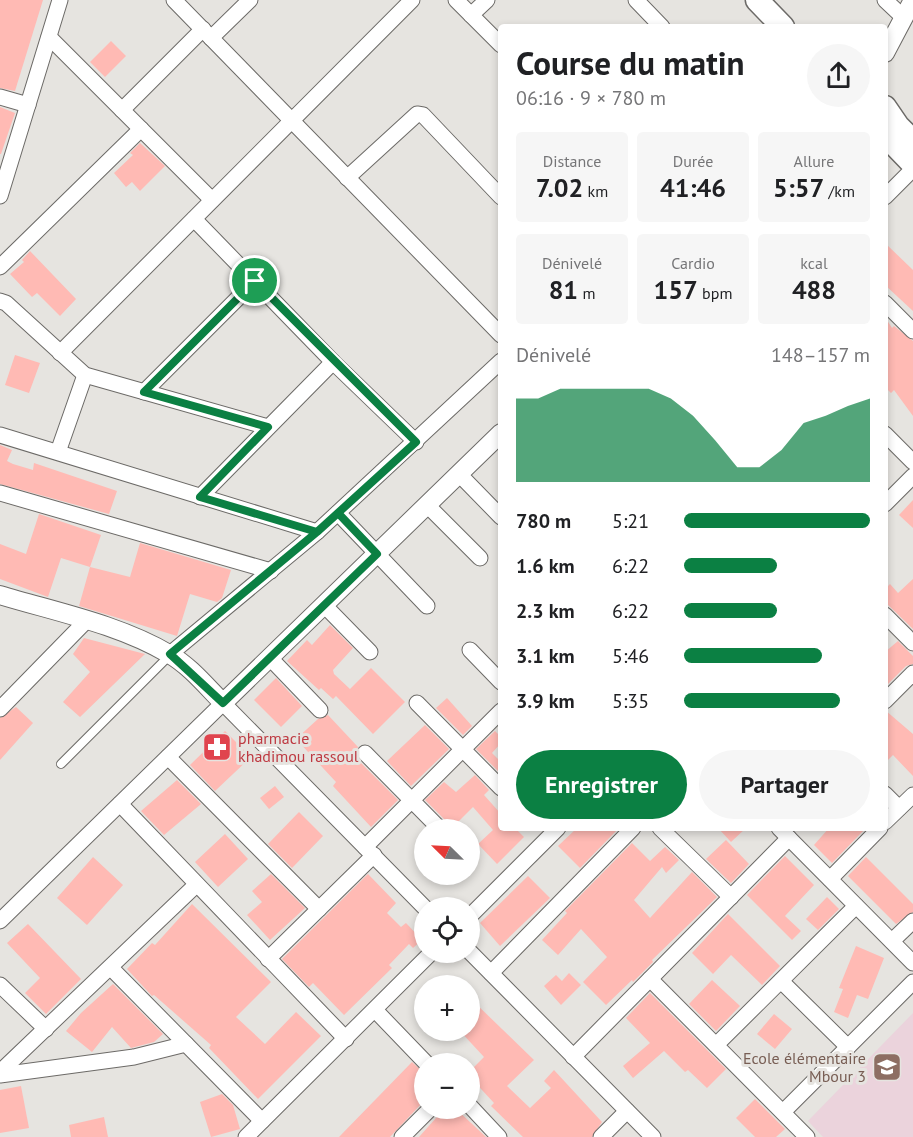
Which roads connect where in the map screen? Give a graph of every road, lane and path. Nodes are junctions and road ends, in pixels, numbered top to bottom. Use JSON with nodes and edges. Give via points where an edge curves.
{"nodes":[{"id":1,"x":60,"y":0,"type":"edge"},
{"id":2,"x":174,"y":0,"type":"edge"},
{"id":3,"x":250,"y":0,"type":"edge"},
{"id":4,"x":412,"y":0,"type":"edge"},
{"id":5,"x":456,"y":0,"type":"edge"},
{"id":6,"x":487,"y":0,"type":"edge"},
{"id":7,"x":636,"y":0,"type":"edge"},
{"id":8,"x":885,"y":0,"type":"edge"},
{"id":9,"x":913,"y":0,"type":"edge"},
{"id":10,"x":758,"y":1,"type":"edge"},
{"id":11,"x":471,"y":15,"type":"junction"},
{"id":12,"x":659,"y":24,"type":"edge"},
{"id":13,"x":765,"y":24,"type":"edge"},
{"id":14,"x":780,"y":24,"type":"edge"},
{"id":15,"x":894,"y":31,"type":"edge"},
{"id":16,"x":207,"y":33,"type":"junction"},
{"id":17,"x":49,"y":37,"type":"junction"},
{"id":18,"x":498,"y":42,"type":"edge"},
{"id":19,"x":888,"y":46,"type":"edge"},
{"id":20,"x":0,"y":97,"type":"edge"},
{"id":21,"x":28,"y":105,"type":"junction"},
{"id":22,"x":122,"y":110,"type":"junction"},
{"id":23,"x":888,"y":111,"type":"edge"},
{"id":24,"x":292,"y":121,"type":"junction"},
{"id":25,"x":141,"y":129,"type":"junction"},
{"id":26,"x":888,"y":138,"type":"edge"},
{"id":27,"x":913,"y":141,"type":"edge"},
{"id":28,"x":913,"y":164,"type":"edge"},
{"id":29,"x":913,"y":169,"type":"edge"},
{"id":30,"x":348,"y":178,"type":"junction"},
{"id":31,"x":498,"y":194,"type":"edge"},
{"id":32,"x":888,"y":194,"type":"edge"},
{"id":33,"x":0,"y":196,"type":"edge"},
{"id":34,"x":212,"y":200,"type":"junction"},
{"id":35,"x":194,"y":219,"type":"junction"},
{"id":36,"x":0,"y":267,"type":"edge"},
{"id":37,"x":255,"y":281,"type":"junction"},
{"id":38,"x":0,"y":301,"type":"edge"},
{"id":39,"x":888,"y":306,"type":"edge"},
{"id":40,"x":913,"y":331,"type":"edge"},
{"id":41,"x":498,"y":332,"type":"edge"},
{"id":42,"x":60,"y":353,"type":"junction"},
{"id":43,"x":333,"y":362,"type":"junction"},
{"id":44,"x":498,"y":364,"type":"edge"},
{"id":45,"x":85,"y":375,"type":"junction"},
{"id":46,"x":144,"y":392,"type":"junction"},
{"id":47,"x":268,"y":427,"type":"junction"},
{"id":48,"x":0,"y":435,"type":"edge"},
{"id":49,"x":888,"y":437,"type":"edge"},
{"id":50,"x":498,"y":441,"type":"edge"},
{"id":51,"x":416,"y":442,"type":"junction"},
{"id":52,"x":58,"y":452,"type":"junction"},
{"id":53,"x":913,"y":462,"type":"edge"},
{"id":54,"x":459,"y":474,"type":"junction"},
{"id":55,"x":913,"y":476,"type":"edge"},
{"id":56,"x":0,"y":493,"type":"edge"},
{"id":57,"x":200,"y":497,"type":"junction"},
{"id":58,"x":888,"y":501,"type":"edge"},
{"id":59,"x":427,"y":505,"type":"junction"},
{"id":60,"x":338,"y":513,"type":"junction"},
{"id":61,"x":498,"y":514,"type":"edge"},
{"id":62,"x":317,"y":532,"type":"junction"},
{"id":63,"x":377,"y":554,"type":"junction"},
{"id":64,"x":480,"y":558,"type":"dead end"},
{"id":65,"x":271,"y":571,"type":"junction"},
{"id":66,"x":0,"y":595,"type":"edge"},
{"id":67,"x":324,"y":605,"type":"junction"},
{"id":68,"x":427,"y":606,"type":"dead end"},
{"id":69,"x":888,"y":618,"type":"edge"},
{"id":70,"x":86,"y":621,"type":"junction"},
{"id":71,"x":913,"y":643,"type":"edge"},
{"id":72,"x":470,"y":650,"type":"dead end"},
{"id":73,"x":370,"y":652,"type":"dead end"},
{"id":74,"x":170,"y":654,"type":"junction"},
{"id":75,"x":270,"y":658,"type":"junction"},
{"id":76,"x":913,"y":672,"type":"edge"},
{"id":77,"x":498,"y":679,"type":"edge"},
{"id":78,"x":888,"y":697,"type":"edge"},
{"id":79,"x":223,"y":703,"type":"junction"},
{"id":80,"x":417,"y":703,"type":"dead end"},
{"id":81,"x":0,"y":709,"type":"edge"},
{"id":82,"x":320,"y":710,"type":"dead end"},
{"id":83,"x":498,"y":714,"type":"edge"},
{"id":84,"x":463,"y":749,"type":"junction"},
{"id":85,"x":365,"y":753,"type":"dead end"},
{"id":86,"x":168,"y":757,"type":"junction"},
{"id":87,"x":60,"y":764,"type":"dead end"},
{"id":88,"x":498,"y":785,"type":"edge"},
{"id":89,"x":913,"y":795,"type":"edge"},
{"id":90,"x":888,"y":797,"type":"edge"},
{"id":91,"x":412,"y":800,"type":"junction"},
{"id":92,"x":120,"y":804,"type":"junction"},
{"id":93,"x":899,"y":807,"type":"junction"},
{"id":94,"x":430,"y":819,"type":"edge"},
{"id":95,"x":888,"y":819,"type":"edge"},
{"id":96,"x":555,"y":831,"type":"edge"},
{"id":97,"x":630,"y":831,"type":"edge"},
{"id":98,"x":663,"y":831,"type":"edge"},
{"id":99,"x":876,"y":831,"type":"edge"},
{"id":100,"x":784,"y":833,"type":"edge"},
{"id":101,"x":369,"y":851,"type":"junction"},
{"id":102,"x":830,"y":879,"type":"junction"},
{"id":103,"x":196,"y":885,"type":"junction"},
{"id":104,"x":415,"y":897,"type":"edge"},
{"id":105,"x":731,"y":897,"type":"junction"},
{"id":106,"x":480,"y":906,"type":"edge"},
{"id":107,"x":856,"y":906,"type":"junction"},
{"id":108,"x":319,"y":909,"type":"junction"},
{"id":109,"x":0,"y":921,"type":"edge"},
{"id":110,"x":913,"y":921,"type":"edge"},
{"id":111,"x":892,"y":941,"type":"junction"},
{"id":112,"x":268,"y":959,"type":"junction"},
{"id":113,"x":480,"y":962,"type":"edge"},
{"id":114,"x":421,"y":963,"type":"edge"},
{"id":115,"x":913,"y":963,"type":"edge"},
{"id":116,"x":111,"y":968,"type":"junction"},
{"id":117,"x":490,"y":973,"type":"junction"},
{"id":118,"x":650,"y":979,"type":"junction"},
{"id":119,"x":782,"y":981,"type":"junction"},
{"id":120,"x":913,"y":982,"type":"edge"},
{"id":121,"x":0,"y":985,"type":"edge"},
{"id":122,"x":375,"y":1010,"type":"junction"},
{"id":123,"x":46,"y":1029,"type":"junction"},
{"id":124,"x":346,"y":1038,"type":"junction"},
{"id":125,"x":186,"y":1044,"type":"junction"},
{"id":126,"x":716,"y":1045,"type":"junction"},
{"id":127,"x":848,"y":1047,"type":"junction"},
{"id":128,"x":417,"y":1053,"type":"edge"},
{"id":129,"x":573,"y":1057,"type":"junction"},
{"id":130,"x":0,"y":1073,"type":"edge"},
{"id":131,"x":627,"y":1111,"type":"junction"},
{"id":132,"x":783,"y":1112,"type":"junction"},
{"id":133,"x":480,"y":1117,"type":"edge"},
{"id":134,"x":420,"y":1119,"type":"edge"},
{"id":135,"x":262,"y":1121,"type":"junction"},
{"id":136,"x":248,"y":1137,"type":"edge"},
{"id":137,"x":402,"y":1137,"type":"edge"},
{"id":138,"x":499,"y":1137,"type":"edge"},
{"id":139,"x":601,"y":1137,"type":"edge"},
{"id":140,"x":652,"y":1137,"type":"edge"},
{"id":141,"x":807,"y":1137,"type":"edge"}],
"edges":[{"from":1,"to":17,"type":"street"},
{"from":2,"to":16,"type":"street"},
{"from":3,"to":16,"type":"street"},
{"from":4,"to":24,"type":"street"},
{"from":5,"to":11,"type":"street"},
{"from":6,"to":11,"type":"street"},
{"from":7,"to":12,"type":"street"},
{"from":8,"to":15,"type":"street"},
{"from":9,"to":15,"type":"street"},
{"from":10,"to":13,"type":"main road"},
{"from":10,"to":14,"type":"main road"},
{"from":11,"to":18,"type":"street"},
{"from":15,"to":19,"type":"street"},
{"from":16,"to":22,"type":"street"},
{"from":16,"to":24,"type":"street"},
{"from":17,"to":21,"type":"street"},
{"from":17,"to":22,"type":"street"},
{"from":20,"to":21,"type":"street"},
{"from":21,"to":33,"type":"street"},
{"from":22,"to":25,"type":"street"},
{"from":23,"to":27,"type":"main road"},
{"from":24,"to":30,"type":"street"},
{"from":24,"to":34,"type":"street"},
{"from":25,"to":34,"type":"street"},
{"from":25,"to":36,"type":"street"},
{"from":26,"to":28,"type":"main road"},
{"from":29,"to":32,"type":"street"},
{"from":30,"to":31,"type":"street","via":[[417,114]]},
{"from":30,"to":41,"type":"street"},
{"from":34,"to":35,"type":"street"},
{"from":35,"to":37,"type":"street"},
{"from":35,"to":42,"type":"street"},
{"from":37,"to":43,"type":"street"},
{"from":37,"to":46,"type":"street"},
{"from":38,"to":42,"type":"street"},
{"from":39,"to":40,"type":"street"},
{"from":42,"to":45,"type":"street"},
{"from":43,"to":47,"type":"street"},
{"from":43,"to":51,"type":"street"},
{"from":44,"to":51,"type":"street"},
{"from":45,"to":46,"type":"street"},
{"from":45,"to":52,"type":"street"},
{"from":46,"to":47,"type":"street"},
{"from":47,"to":57,"type":"street"},
{"from":48,"to":52,"type":"street"},
{"from":49,"to":53,"type":"street"},
{"from":50,"to":54,"type":"street"},
{"from":51,"to":60,"type":"street"},
{"from":52,"to":57,"type":"street"},
{"from":54,"to":59,"type":"street"},
{"from":54,"to":61,"type":"street"},
{"from":55,"to":58,"type":"street"},
{"from":56,"to":65,"type":"street"},
{"from":57,"to":62,"type":"street"},
{"from":59,"to":63,"type":"street"},
{"from":59,"to":64,"type":"street"},
{"from":60,"to":62,"type":"street"},
{"from":60,"to":63,"type":"street"},
{"from":62,"to":65,"type":"street"},
{"from":63,"to":67,"type":"street"},
{"from":63,"to":68,"type":"street"},
{"from":65,"to":74,"type":"street"},
{"from":66,"to":70,"type":"street"},
{"from":67,"to":73,"type":"street"},
{"from":67,"to":75,"type":"street"},
{"from":69,"to":71,"type":"street"},
{"from":70,"to":74,"type":"street"},
{"from":70,"to":81,"type":"street"},
{"from":72,"to":77,"type":"street"},
{"from":74,"to":79,"type":"street"},
{"from":74,"to":87,"type":"lane"},
{"from":75,"to":79,"type":"street"},
{"from":75,"to":82,"type":"street"},
{"from":76,"to":78,"type":"street"},
{"from":79,"to":86,"type":"street"},
{"from":79,"to":101,"type":"street"},
{"from":80,"to":84,"type":"street"},
{"from":83,"to":84,"type":"street"},
{"from":84,"to":88,"type":"street"},
{"from":84,"to":91,"type":"street"},
{"from":85,"to":91,"type":"street"},
{"from":86,"to":92,"type":"street"},
{"from":86,"to":108,"type":"street"},
{"from":89,"to":93,"type":"street"},
{"from":90,"to":93,"type":"street"},
{"from":91,"to":94,"type":"street"},
{"from":91,"to":101,"type":"street"},
{"from":92,"to":103,"type":"street"},
{"from":92,"to":109,"type":"street"},
{"from":93,"to":95,"type":"street"},
{"from":96,"to":106,"type":"street"},
{"from":97,"to":117,"type":"street"},
{"from":98,"to":105,"type":"street"},
{"from":99,"to":102,"type":"street"},
{"from":100,"to":102,"type":"street"},
{"from":100,"to":105,"type":"street"},
{"from":101,"to":104,"type":"street"},
{"from":101,"to":108,"type":"street"},
{"from":102,"to":107,"type":"street"},
{"from":103,"to":112,"type":"street"},
{"from":103,"to":116,"type":"street"},
{"from":105,"to":118,"type":"street"},
{"from":107,"to":111,"type":"street"},
{"from":107,"to":119,"type":"street"},
{"from":108,"to":112,"type":"street"},
{"from":110,"to":111,"type":"street"},
{"from":111,"to":115,"type":"street"},
{"from":112,"to":124,"type":"street"},
{"from":113,"to":117,"type":"street"},
{"from":114,"to":122,"type":"street"},
{"from":116,"to":123,"type":"street"},
{"from":116,"to":125,"type":"street"},
{"from":117,"to":129,"type":"street"},
{"from":118,"to":126,"type":"street"},
{"from":118,"to":129,"type":"street"},
{"from":119,"to":126,"type":"street"},
{"from":119,"to":127,"type":"street"},
{"from":120,"to":127,"type":"street"},
{"from":121,"to":123,"type":"street"},
{"from":122,"to":124,"type":"street"},
{"from":122,"to":128,"type":"street"},
{"from":123,"to":130,"type":"street"},
{"from":124,"to":135,"type":"street"},
{"from":125,"to":130,"type":"street","via":[[134,1057]]},
{"from":125,"to":135,"type":"street"},
{"from":126,"to":132,"type":"street"},
{"from":127,"to":132,"type":"street"},
{"from":129,"to":131,"type":"street"},
{"from":131,"to":139,"type":"street"},
{"from":131,"to":140,"type":"street"},
{"from":132,"to":141,"type":"street"},
{"from":133,"to":138,"type":"street"},
{"from":134,"to":137,"type":"street"},
{"from":135,"to":136,"type":"street"}]}
